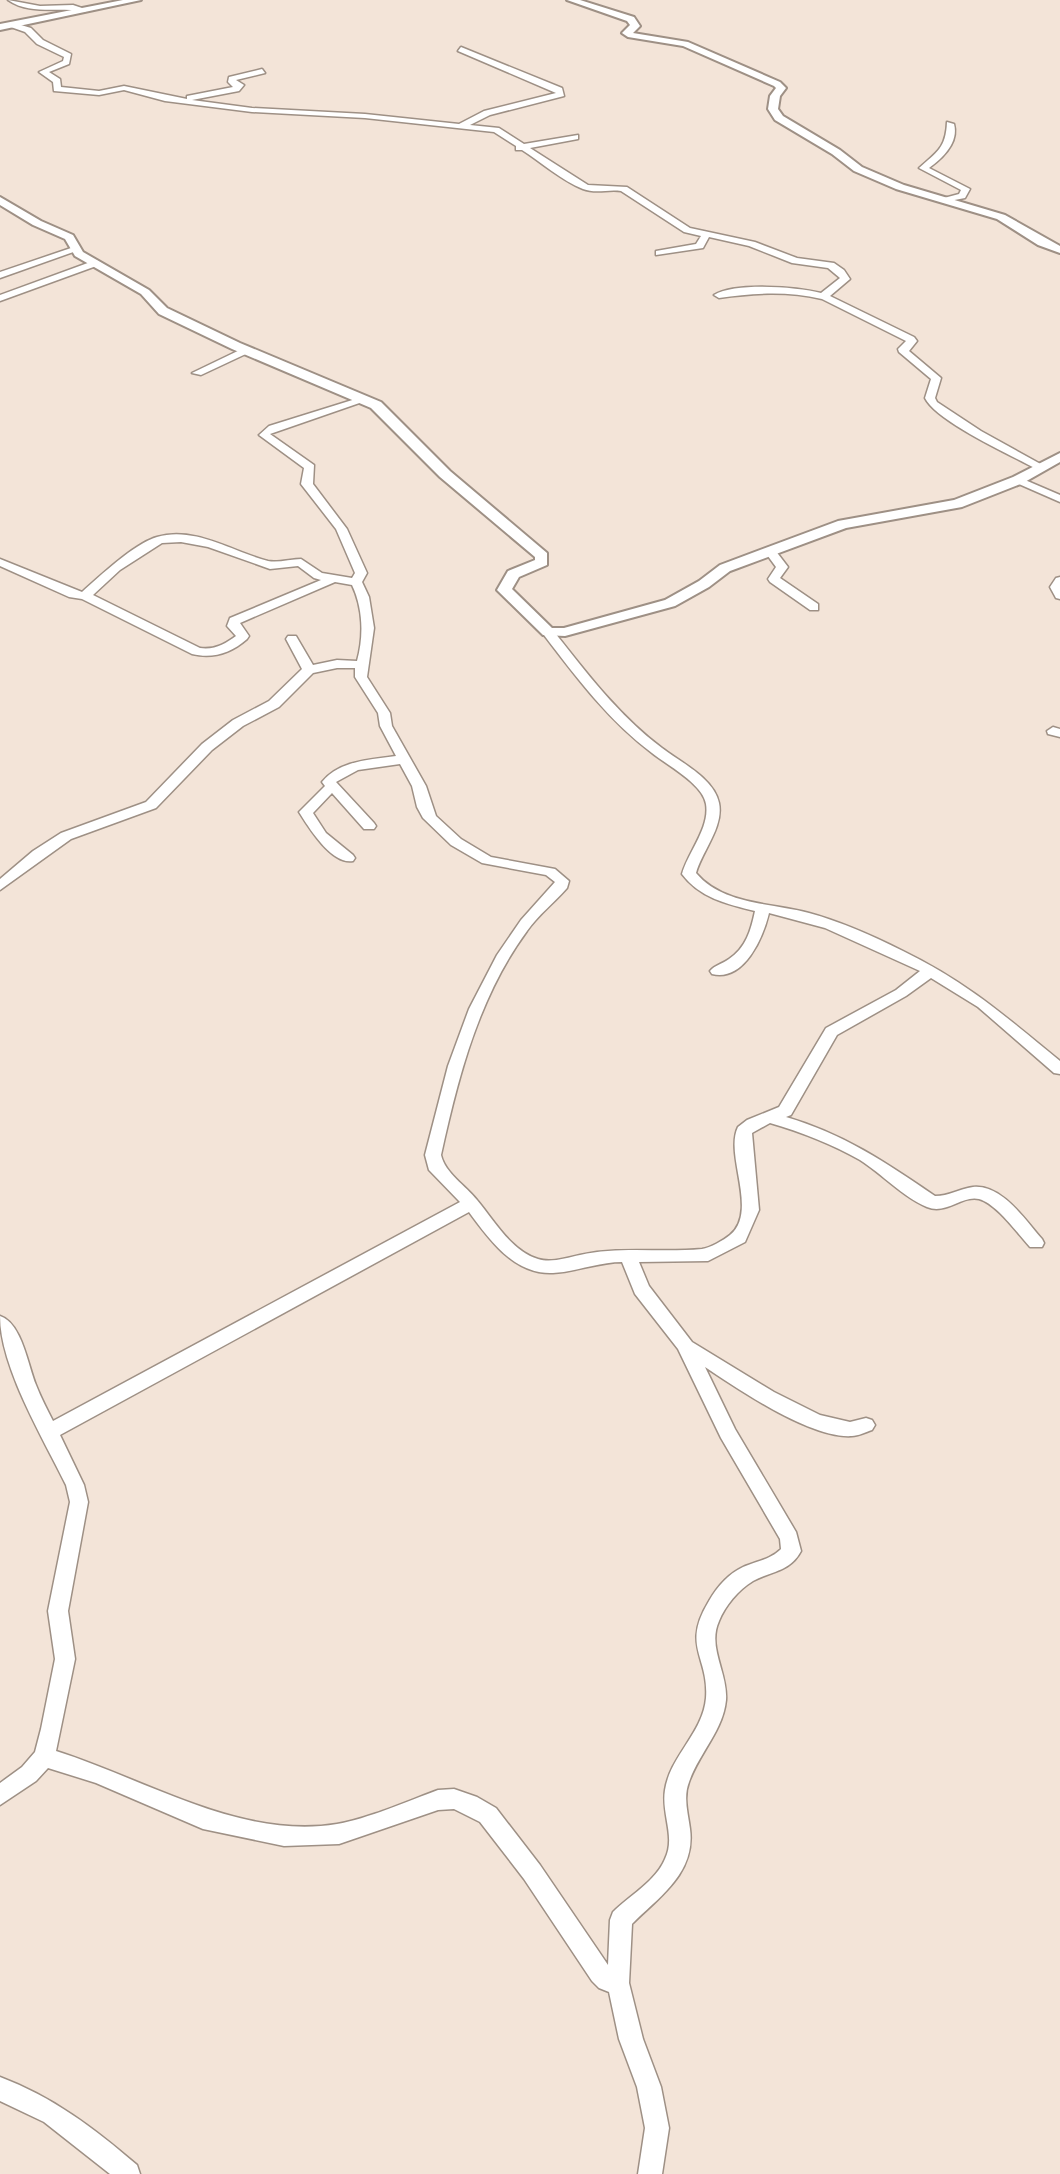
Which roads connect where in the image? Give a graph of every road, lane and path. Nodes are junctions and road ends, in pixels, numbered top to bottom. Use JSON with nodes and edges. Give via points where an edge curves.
{"nodes":[{"id":1,"x":12,"y":0,"type":"edge"},
{"id":2,"x":137,"y":0,"type":"edge"},
{"id":3,"x":571,"y":0,"type":"edge"},
{"id":4,"x":84,"y":10,"type":"junction"},
{"id":5,"x":11,"y":24,"type":"junction"},
{"id":6,"x":0,"y":27,"type":"edge"},
{"id":7,"x":461,"y":49,"type":"dead end"},
{"id":8,"x":262,"y":71,"type":"dead end"},
{"id":9,"x":177,"y":101,"type":"junction"},
{"id":10,"x":950,"y":124,"type":"dead end"},
{"id":11,"x":461,"y":125,"type":"junction"},
{"id":12,"x":575,"y":136,"type":"dead end"},
{"id":13,"x":519,"y":148,"type":"junction"},
{"id":14,"x":0,"y":200,"type":"edge"},
{"id":15,"x":947,"y":200,"type":"junction"},
{"id":16,"x":705,"y":236,"type":"junction"},
{"id":17,"x":74,"y":250,"type":"junction"},
{"id":18,"x":1060,"y":250,"type":"edge"},
{"id":19,"x":659,"y":253,"type":"dead end"},
{"id":20,"x":96,"y":263,"type":"junction"},
{"id":21,"x":0,"y":275,"type":"edge"},
{"id":22,"x":719,"y":295,"type":"dead end"},
{"id":23,"x":825,"y":297,"type":"junction"},
{"id":24,"x":0,"y":298,"type":"edge"},
{"id":25,"x":246,"y":350,"type":"junction"},
{"id":26,"x":197,"y":373,"type":"dead end"},
{"id":27,"x":366,"y":399,"type":"junction"},
{"id":28,"x":1060,"y":457,"type":"edge"},
{"id":29,"x":1041,"y":467,"type":"junction"},
{"id":30,"x":1018,"y":480,"type":"junction"},
{"id":31,"x":1060,"y":499,"type":"edge"},
{"id":32,"x":771,"y":552,"type":"junction"},
{"id":33,"x":0,"y":562,"type":"edge"},
{"id":34,"x":331,"y":580,"type":"junction"},
{"id":35,"x":1060,"y":581,"type":"edge"},
{"id":36,"x":356,"y":582,"type":"junction"},
{"id":37,"x":1060,"y":595,"type":"edge"},
{"id":38,"x":85,"y":596,"type":"junction"},
{"id":39,"x":814,"y":607,"type":"dead end"},
{"id":40,"x":548,"y":632,"type":"junction"},
{"id":41,"x":292,"y":639,"type":"dead end"},
{"id":42,"x":361,"y":665,"type":"junction"},
{"id":43,"x":309,"y":670,"type":"junction"},
{"id":44,"x":404,"y":759,"type":"junction"},
{"id":45,"x":331,"y":787,"type":"junction"},
{"id":46,"x":369,"y":826,"type":"dead end"},
{"id":47,"x":348,"y":858,"type":"dead end"},
{"id":48,"x":0,"y":886,"type":"edge"},
{"id":49,"x":763,"y":906,"type":"junction"},
{"id":50,"x":717,"y":971,"type":"dead end"},
{"id":51,"x":930,"y":971,"type":"junction"},
{"id":52,"x":1060,"y":1069,"type":"edge"},
{"id":53,"x":770,"y":1118,"type":"junction"},
{"id":54,"x":471,"y":1203,"type":"junction"},
{"id":55,"x":1036,"y":1243,"type":"dead end"},
{"id":56,"x":628,"y":1255,"type":"junction"},
{"id":57,"x":0,"y":1323,"type":"edge"},
{"id":58,"x":685,"y":1345,"type":"junction"},
{"id":59,"x":866,"y":1425,"type":"dead end"},
{"id":60,"x":50,"y":1432,"type":"junction"},
{"id":61,"x":44,"y":1758,"type":"junction"},
{"id":62,"x":0,"y":1795,"type":"edge"},
{"id":63,"x":618,"y":1983,"type":"junction"},
{"id":64,"x":0,"y":2089,"type":"edge"},
{"id":65,"x":128,"y":2174,"type":"edge"},
{"id":66,"x":650,"y":2174,"type":"edge"}],
"edges":[{"from":1,"to":4,"type":"street","via":[[30,9],[66,3]]},
{"from":2,"to":4,"type":"street"},
{"from":3,"to":15,"type":"street","via":[[631,19],[635,26],[627,33],[631,35],[685,44],[777,84],[774,113],[788,126],[871,175]]},
{"from":4,"to":5,"type":"street"},
{"from":5,"to":6,"type":"street"},
{"from":5,"to":9,"type":"street","via":[[68,56],[66,62],[43,72],[57,81],[56,89],[99,93],[124,88]]},
{"from":7,"to":11,"type":"street","via":[[561,94],[487,113]]},
{"from":8,"to":9,"type":"street","via":[[232,79],[240,85],[236,89]]},
{"from":9,"to":11,"type":"street"},
{"from":10,"to":15,"type":"street","via":[[951,139],[939,157],[923,168],[966,189],[962,196]]},
{"from":11,"to":13,"type":"street","via":[[501,132]]},
{"from":12,"to":13,"type":"street"},
{"from":13,"to":16,"type":"street","via":[[581,185],[624,189],[673,223]]},
{"from":14,"to":17,"type":"street","via":[[69,237]]},
{"from":15,"to":18,"type":"street","via":[[1010,221],[1031,239]]},
{"from":16,"to":19,"type":"street","via":[[701,246]]},
{"from":16,"to":23,"type":"street","via":[[752,244],[795,261],[831,265],[845,279]]},
{"from":17,"to":20,"type":"street"},
{"from":17,"to":21,"type":"street"},
{"from":20,"to":24,"type":"street"},
{"from":20,"to":25,"type":"street","via":[[145,292],[163,311]]},
{"from":22,"to":23,"type":"street","via":[[785,289]]},
{"from":23,"to":29,"type":"street","via":[[910,339],[904,352],[936,379],[930,398],[933,404]]},
{"from":25,"to":26,"type":"street"},
{"from":25,"to":27,"type":"street"},
{"from":27,"to":36,"type":"street","via":[[273,428],[264,435],[310,467],[307,484],[341,529],[361,573]]},
{"from":27,"to":40,"type":"street","via":[[542,556],[542,562],[513,574],[504,590]]},
{"from":28,"to":29,"type":"street"},
{"from":29,"to":30,"type":"street"},
{"from":30,"to":31,"type":"street"},
{"from":30,"to":32,"type":"street","via":[[950,506],[843,524]]},
{"from":32,"to":39,"type":"street","via":[[782,567],[774,579]]},
{"from":32,"to":40,"type":"street","via":[[725,568],[670,603],[581,628]]},
{"from":33,"to":38,"type":"street"},
{"from":34,"to":36,"type":"street"},
{"from":34,"to":38,"type":"street","via":[[301,562],[270,565],[210,544],[168,539],[151,543]]},
{"from":34,"to":38,"type":"street","via":[[234,621],[241,638],[208,654]]},
{"from":35,"to":37,"type":"street","via":[[1056,587]]},
{"from":36,"to":42,"type":"street","via":[[363,598],[367,639]]},
{"from":40,"to":49,"type":"street","via":[[643,740],[709,795],[712,822],[690,870],[695,883],[720,896]]},
{"from":41,"to":43,"type":"street"},
{"from":42,"to":43,"type":"street"},
{"from":42,"to":44,"type":"street","via":[[361,677]]},
{"from":43,"to":48,"type":"street","via":[[274,704],[207,747],[151,805],[66,836]]},
{"from":44,"to":45,"type":"street","via":[[341,771],[329,782]]},
{"from":44,"to":54,"type":"street","via":[[430,818],[456,842],[493,862],[550,872],[562,881],[522,928],[481,996],[439,1126],[435,1166]]},
{"from":45,"to":46,"type":"street"},
{"from":45,"to":47,"type":"street","via":[[306,812],[321,836]]},
{"from":49,"to":50,"type":"street","via":[[745,957]]},
{"from":49,"to":51,"type":"street","via":[[864,938]]},
{"from":51,"to":52,"type":"street","via":[[985,1005]]},
{"from":51,"to":53,"type":"street","via":[[901,993],[831,1032],[792,1102]]},
{"from":53,"to":55,"type":"street","via":[[808,1129],[864,1156],[931,1202],[944,1204],[983,1194],[998,1203]]},
{"from":53,"to":56,"type":"street","via":[[744,1131],[751,1210],[739,1238],[708,1255]]},
{"from":54,"to":56,"type":"street","via":[[495,1235],[535,1265],[553,1268],[601,1256]]},
{"from":54,"to":60,"type":"street"},
{"from":56,"to":58,"type":"street","via":[[641,1289]]},
{"from":57,"to":60,"type":"street","via":[[13,1342],[26,1384]]},
{"from":58,"to":59,"type":"street","via":[[795,1411],[829,1425],[850,1429]]},
{"from":58,"to":63,"type":"street","via":[[728,1433],[789,1538],[791,1551],[776,1566],[741,1577],[707,1622],[704,1645],[717,1697],[711,1725],[675,1788],[680,1855],[670,1876],[621,1920]]},
{"from":60,"to":61,"type":"street","via":[[79,1502],[58,1611],[65,1659]]},
{"from":61,"to":62,"type":"street"},
{"from":61,"to":63,"type":"street","via":[[99,1773],[203,1819],[285,1836],[340,1834],[438,1800],[469,1804],[488,1815],[600,1973]]},
{"from":63,"to":66,"type":"street","via":[[657,2128]]},
{"from":64,"to":65,"type":"street","via":[[56,2114]]}]}
